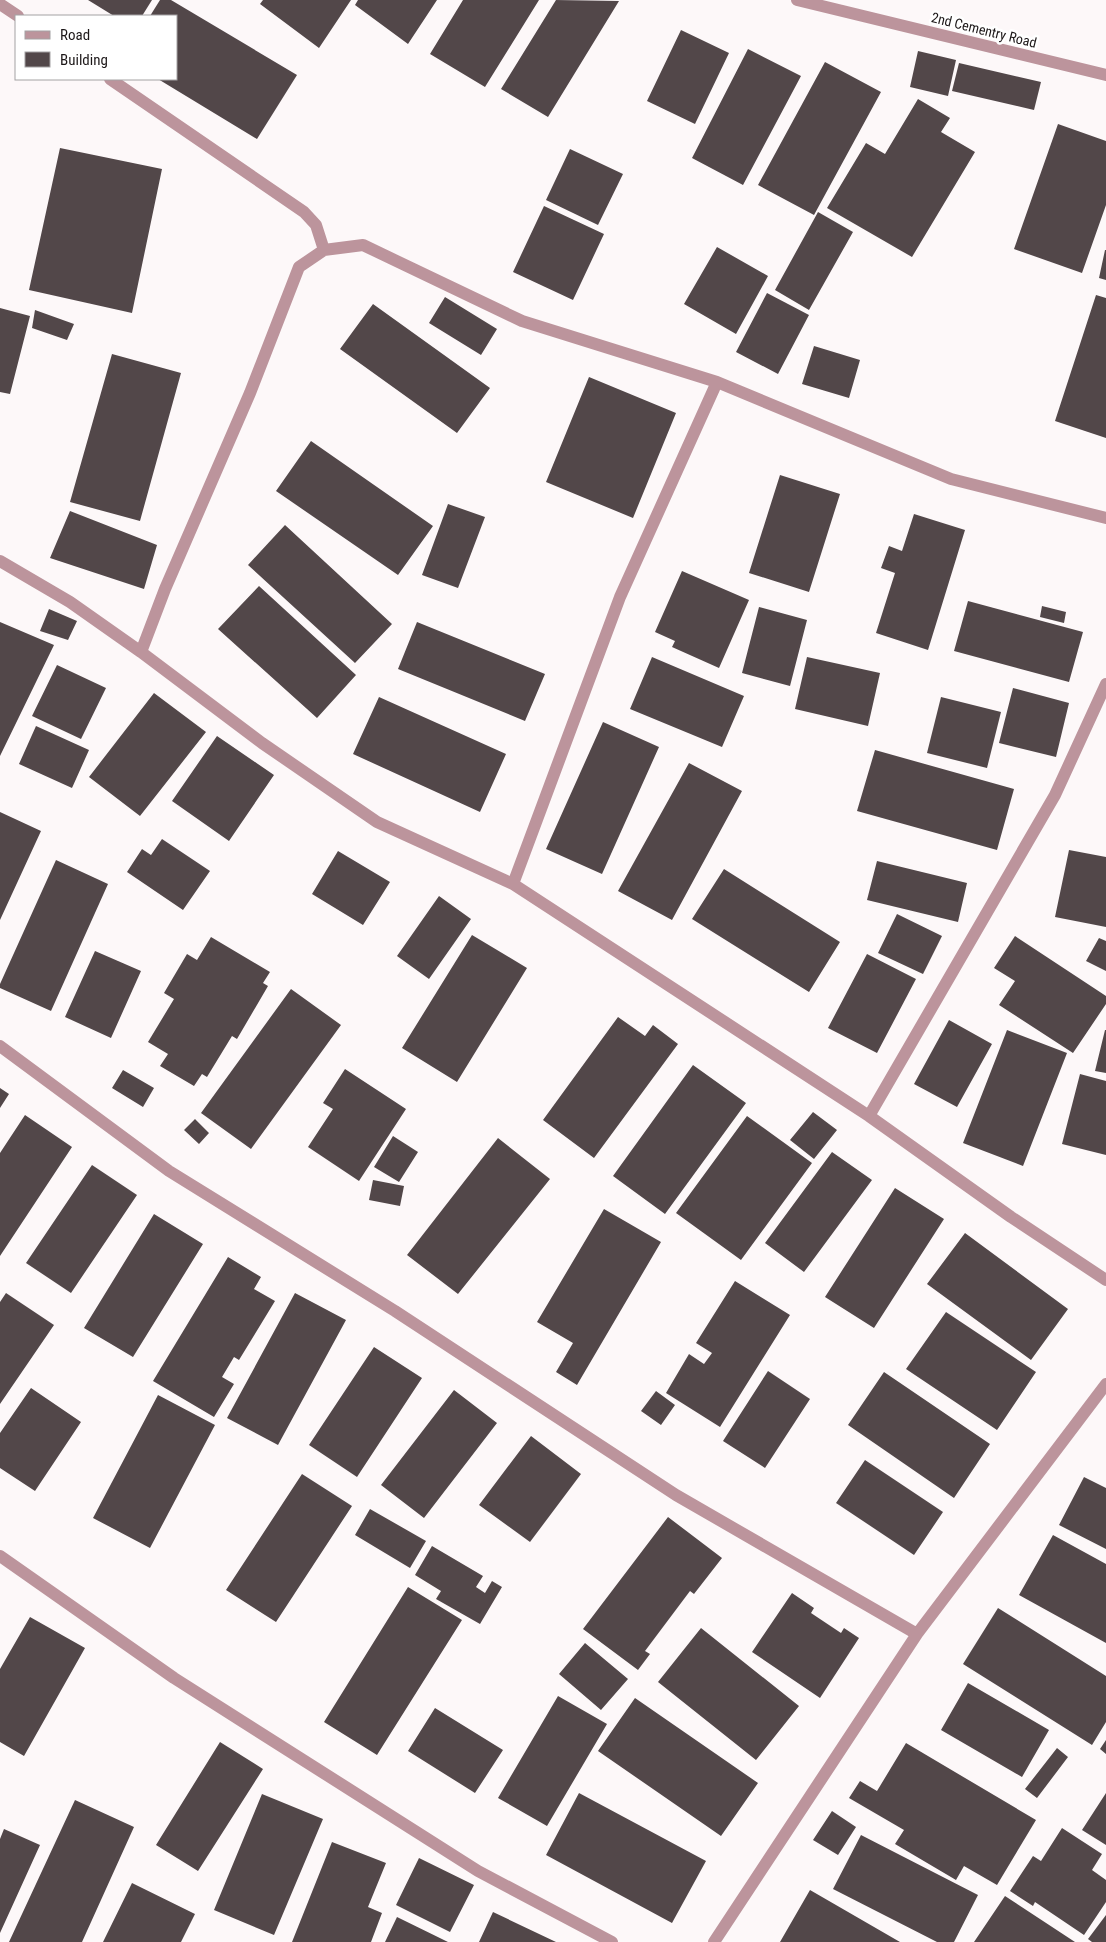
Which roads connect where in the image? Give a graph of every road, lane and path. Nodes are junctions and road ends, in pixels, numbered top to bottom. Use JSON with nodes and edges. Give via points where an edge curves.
{"nodes":[{"id":1,"x":797,"y":0,"type":"edge"},
{"id":2,"x":0,"y":4,"type":"edge"},
{"id":3,"x":16,"y":15,"type":"edge"},
{"id":4,"x":1106,"y":75,"type":"edge"},
{"id":5,"x":111,"y":80,"type":"edge"},
{"id":6,"x":324,"y":250,"type":"junction"},
{"id":7,"x":717,"y":382,"type":"junction"},
{"id":8,"x":1106,"y":518,"type":"edge"},
{"id":9,"x":0,"y":561,"type":"edge"},
{"id":10,"x":141,"y":652,"type":"junction"},
{"id":11,"x":1106,"y":684,"type":"edge"},
{"id":12,"x":513,"y":884,"type":"junction"},
{"id":13,"x":0,"y":1046,"type":"edge"},
{"id":14,"x":869,"y":1116,"type":"junction"},
{"id":15,"x":1106,"y":1280,"type":"edge"},
{"id":16,"x":1106,"y":1384,"type":"edge"},
{"id":17,"x":0,"y":1556,"type":"edge"},
{"id":18,"x":918,"y":1634,"type":"junction"},
{"id":19,"x":612,"y":1942,"type":"edge"},
{"id":20,"x":714,"y":1942,"type":"edge"}],
"edges":[{"from":1,"to":4,"type":"street","name":"2nd Cementry Road"},
{"from":2,"to":3,"type":"street"},
{"from":5,"to":6,"type":"street","via":[[304,212],[316,225]]},
{"from":6,"to":7,"type":"street","via":[[363,245],[522,321]]},
{"from":6,"to":10,"type":"street","via":[[299,267],[250,393]]},
{"from":7,"to":8,"type":"street","via":[[951,479]]},
{"from":7,"to":12,"type":"street","via":[[620,597]]},
{"from":9,"to":10,"type":"street","via":[[70,602]]},
{"from":10,"to":12,"type":"street","via":[[262,743],[377,822]]},
{"from":11,"to":14,"type":"street","via":[[1055,795]]},
{"from":12,"to":14,"type":"street"},
{"from":13,"to":18,"type":"street","via":[[169,1172],[396,1311],[676,1495]]},
{"from":14,"to":15,"type":"street"},
{"from":16,"to":18,"type":"street"},
{"from":17,"to":19,"type":"street","via":[[174,1678],[478,1871]]},
{"from":18,"to":20,"type":"street"}]}
